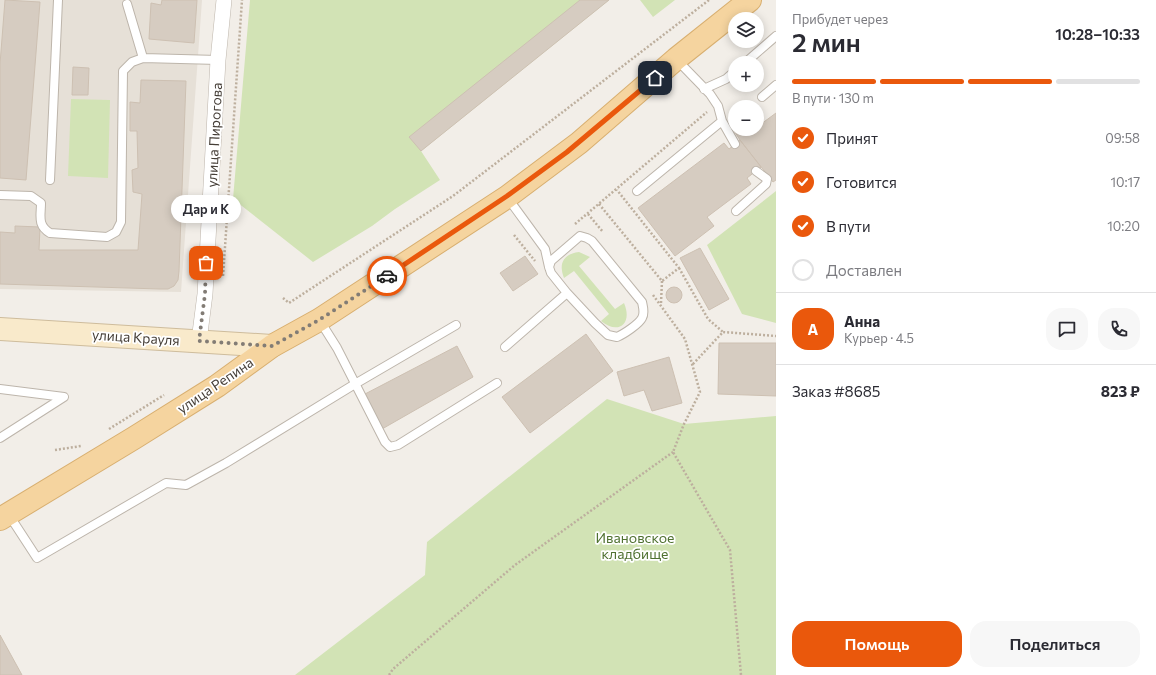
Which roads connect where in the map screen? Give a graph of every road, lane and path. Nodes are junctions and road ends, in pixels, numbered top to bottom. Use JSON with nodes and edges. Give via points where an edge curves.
{"nodes":[{"id":1,"x":58,"y":0,"type":"edge"},
{"id":2,"x":224,"y":0,"type":"edge"},
{"id":3,"x":242,"y":0,"type":"edge"},
{"id":4,"x":709,"y":0,"type":"edge"},
{"id":5,"x":750,"y":0,"type":"edge"},
{"id":6,"x":127,"y":4,"type":"dead end"},
{"id":7,"x":776,"y":36,"type":"edge"},
{"id":8,"x":753,"y":56,"type":"edge"},
{"id":9,"x":143,"y":58,"type":"junction"},
{"id":10,"x":676,"y":59,"type":"junction"},
{"id":11,"x":218,"y":60,"type":"junction"},
{"id":12,"x":728,"y":77,"type":"edge"},
{"id":13,"x":776,"y":85,"type":"edge"},
{"id":14,"x":704,"y":89,"type":"junction"},
{"id":15,"x":762,"y":97,"type":"dead end"},
{"id":16,"x":713,"y":107,"type":"dead end"},
{"id":17,"x":722,"y":121,"type":"junction"},
{"id":18,"x":735,"y":144,"type":"dead end"},
{"id":19,"x":756,"y":171,"type":"dead end"},
{"id":20,"x":50,"y":180,"type":"dead end"},
{"id":21,"x":616,"y":190,"type":"junction"},
{"id":22,"x":637,"y":191,"type":"dead end"},
{"id":23,"x":0,"y":195,"type":"edge"},
{"id":24,"x":507,"y":196,"type":"junction"},
{"id":25,"x":599,"y":204,"type":"junction"},
{"id":26,"x":736,"y":211,"type":"dead end"},
{"id":27,"x":570,"y":229,"type":"dead end"},
{"id":28,"x":545,"y":249,"type":"junction"},
{"id":29,"x":533,"y":259,"type":"dead end"},
{"id":30,"x":549,"y":266,"type":"junction"},
{"id":31,"x":678,"y":268,"type":"junction"},
{"id":32,"x":223,"y":278,"type":"dead end"},
{"id":33,"x":662,"y":281,"type":"junction"},
{"id":34,"x":567,"y":293,"type":"junction"},
{"id":35,"x":283,"y":298,"type":"dead end"},
{"id":36,"x":661,"y":304,"type":"dead end"},
{"id":37,"x":319,"y":320,"type":"junction"},
{"id":38,"x":456,"y":325,"type":"dead end"},
{"id":39,"x":0,"y":329,"type":"edge"},
{"id":40,"x":723,"y":332,"type":"junction"},
{"id":41,"x":776,"y":336,"type":"edge"},
{"id":42,"x":199,"y":341,"type":"junction"},
{"id":43,"x":272,"y":346,"type":"junction"},
{"id":44,"x":505,"y":347,"type":"dead end"},
{"id":45,"x":497,"y":382,"type":"dead end"},
{"id":46,"x":355,"y":384,"type":"junction"},
{"id":47,"x":0,"y":389,"type":"edge"},
{"id":48,"x":164,"y":394,"type":"dead end"},
{"id":49,"x":106,"y":431,"type":"dead end"},
{"id":50,"x":0,"y":438,"type":"edge"},
{"id":51,"x":86,"y":443,"type":"dead end"},
{"id":52,"x":55,"y":450,"type":"dead end"},
{"id":53,"x":673,"y":452,"type":"junction"},
{"id":54,"x":4,"y":517,"type":"edge"},
{"id":55,"x":389,"y":675,"type":"edge"},
{"id":56,"x":741,"y":675,"type":"edge"}],
"edges":[{"from":1,"to":20,"type":"lane"},
{"from":2,"to":11,"type":"street","name":"улица Пирогова"},
{"from":3,"to":32,"type":"path"},
{"from":4,"to":35,"type":"path","via":[[453,196],[289,303]]},
{"from":5,"to":10,"type":"main road","name":"улица Репина"},
{"from":6,"to":9,"type":"lane"},
{"from":7,"to":8,"type":"lane"},
{"from":9,"to":11,"type":"lane"},
{"from":9,"to":23,"type":"lane","via":[[132,62],[123,71],[121,222],[116,232],[107,237],[50,233],[44,230],[41,224],[41,203],[31,196]]},
{"from":10,"to":14,"type":"lane"},
{"from":10,"to":24,"type":"main road","name":"улица Репина","via":[[579,143]]},
{"from":11,"to":42,"type":"street","name":"улица Пирогова","via":[[205,294]]},
{"from":12,"to":14,"type":"lane"},
{"from":13,"to":15,"type":"lane"},
{"from":14,"to":17,"type":"lane","via":[[718,106]]},
{"from":16,"to":21,"type":"path"},
{"from":17,"to":18,"type":"lane"},
{"from":17,"to":22,"type":"lane"},
{"from":19,"to":26,"type":"lane","via":[[767,179],[766,184]]},
{"from":21,"to":25,"type":"path"},
{"from":21,"to":31,"type":"path"},
{"from":24,"to":28,"type":"lane"},
{"from":24,"to":37,"type":"main road","name":"улица Репина"},
{"from":25,"to":27,"type":"path"},
{"from":25,"to":33,"type":"path"},
{"from":28,"to":29,"type":"path"},
{"from":28,"to":30,"type":"lane"},
{"from":30,"to":34,"type":"lane"},
{"from":30,"to":34,"type":"lane","via":[[551,261],[580,236],[587,238],[642,302],[642,318],[626,333],[617,337],[608,335]]},
{"from":31,"to":33,"type":"path"},
{"from":31,"to":40,"type":"path","via":[[708,319]]},
{"from":33,"to":36,"type":"path"},
{"from":34,"to":44,"type":"lane"},
{"from":37,"to":43,"type":"main road","name":"улица Репина"},
{"from":37,"to":46,"type":"lane"},
{"from":38,"to":46,"type":"lane"},
{"from":39,"to":42,"type":"main road","name":"улица Крауля"},
{"from":40,"to":41,"type":"path"},
{"from":40,"to":53,"type":"path","via":[[693,364],[700,392]]},
{"from":42,"to":43,"type":"main road","name":"улица Крауля"},
{"from":43,"to":54,"type":"main road","name":"улица Репина","via":[[217,386]]},
{"from":45,"to":46,"type":"lane","via":[[398,445],[390,447]]},
{"from":46,"to":54,"type":"lane","via":[[186,485],[166,483],[36,558]]},
{"from":47,"to":50,"type":"lane","via":[[64,397]]},
{"from":48,"to":49,"type":"path"},
{"from":51,"to":52,"type":"path","via":[[80,447]]},
{"from":53,"to":55,"type":"path","via":[[515,565]]},
{"from":53,"to":56,"type":"path","via":[[730,550]]}]}
